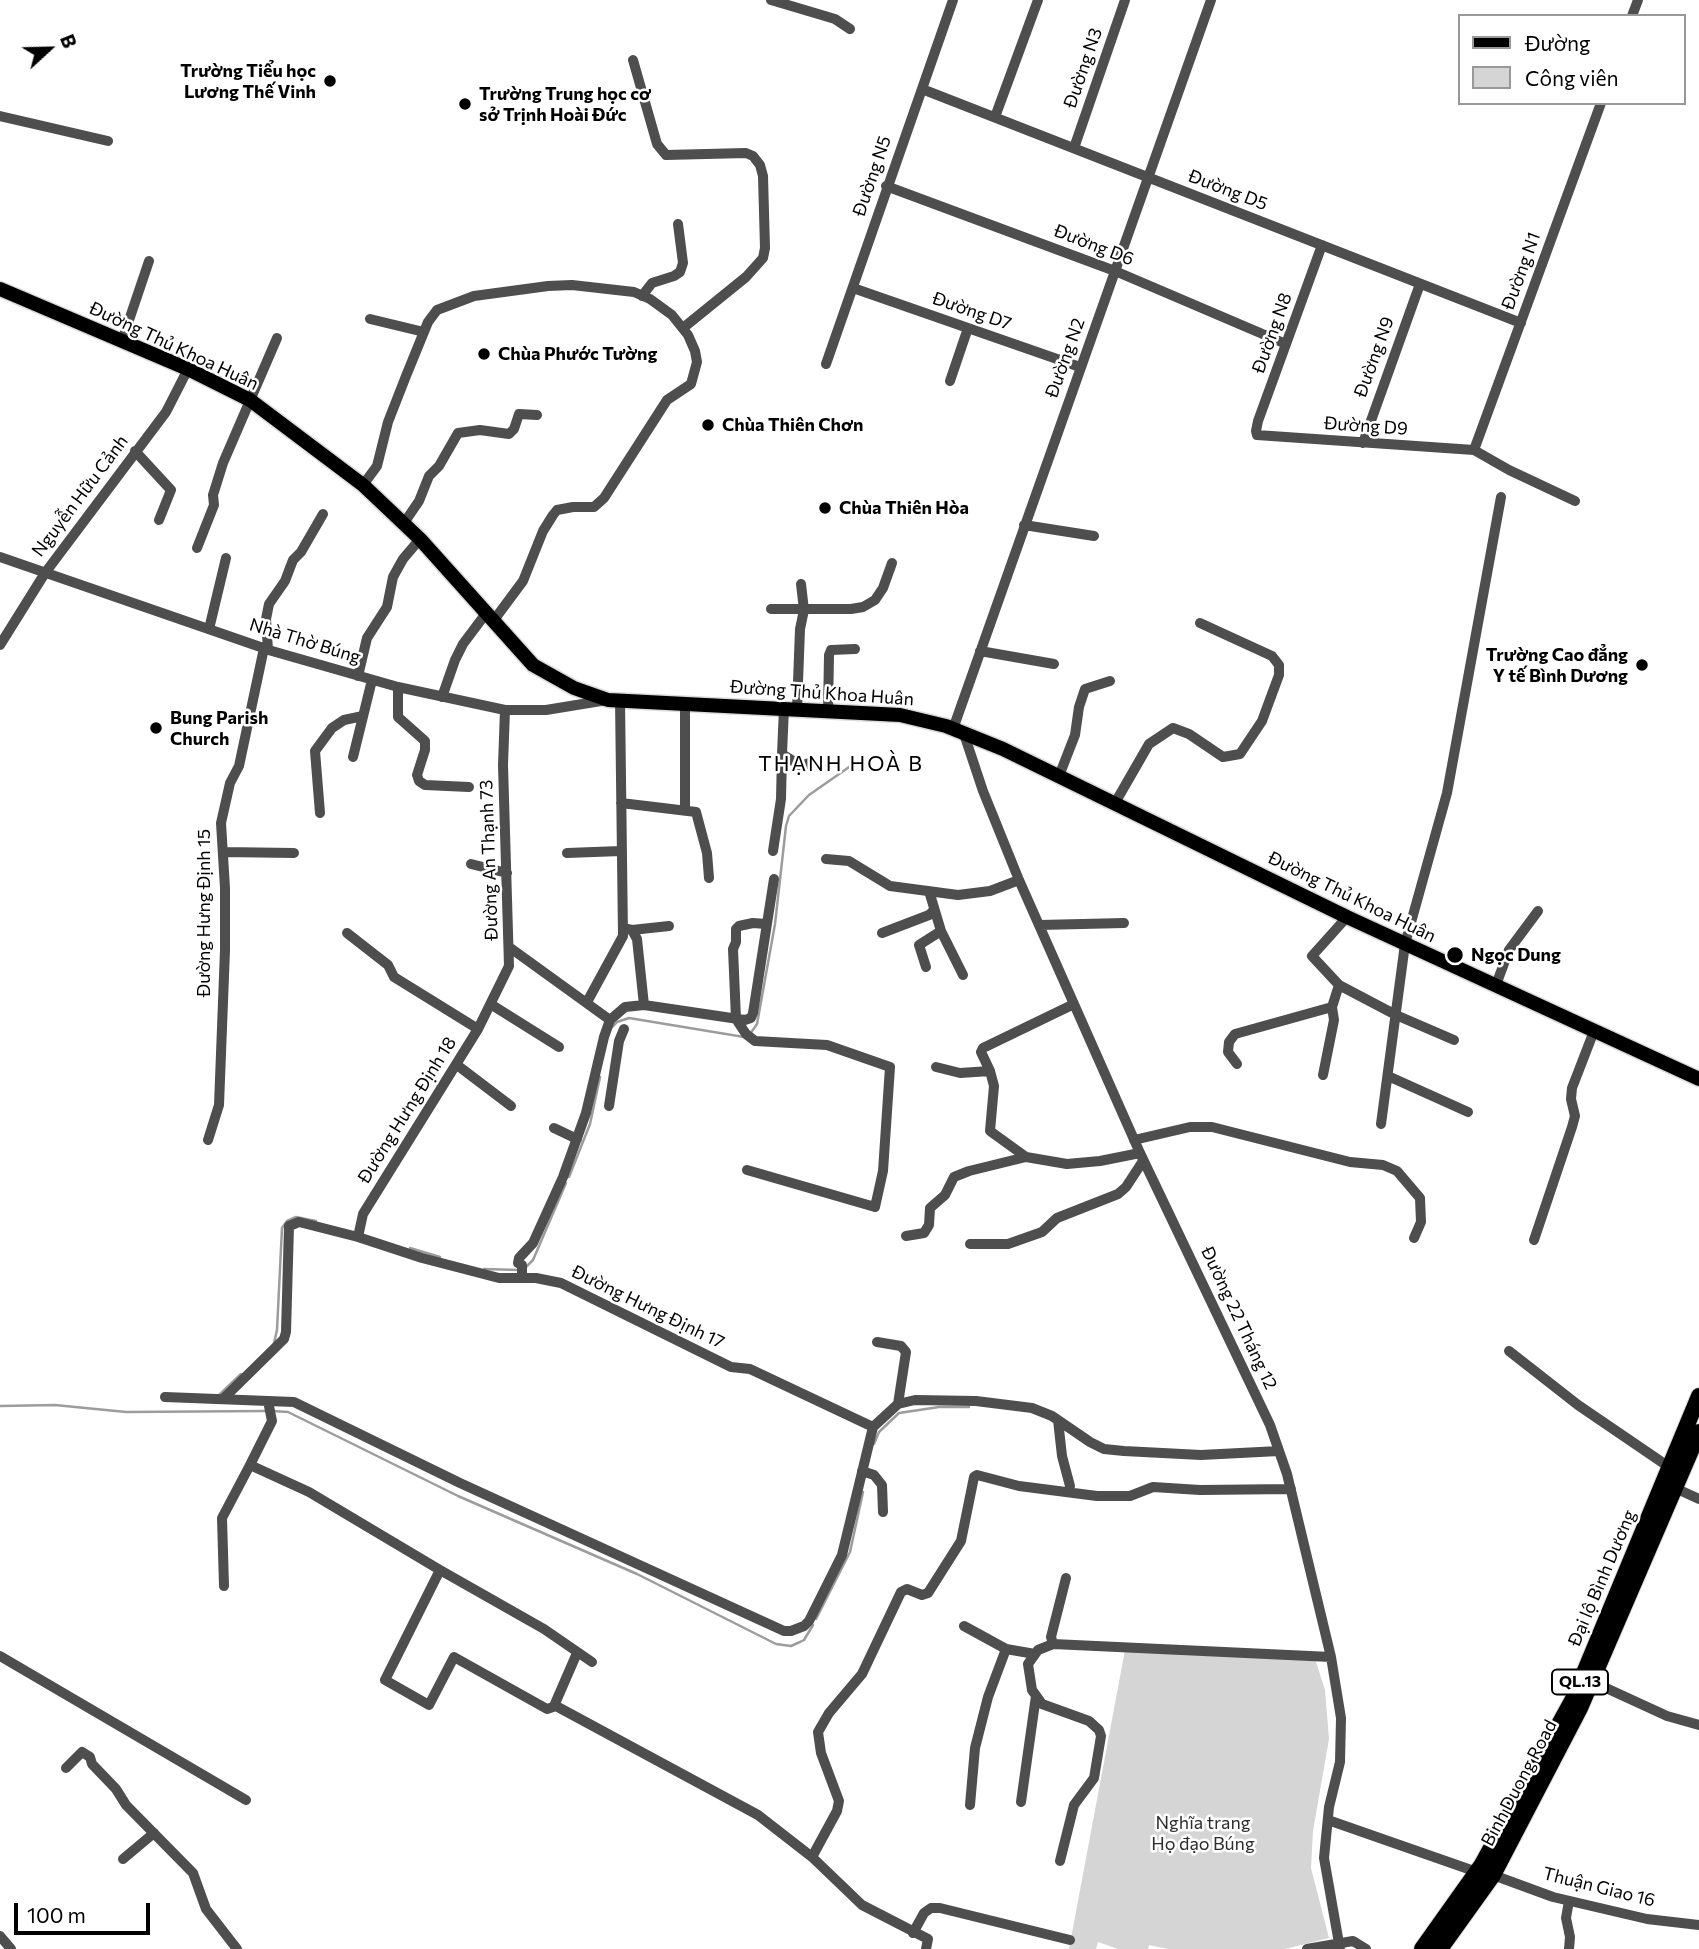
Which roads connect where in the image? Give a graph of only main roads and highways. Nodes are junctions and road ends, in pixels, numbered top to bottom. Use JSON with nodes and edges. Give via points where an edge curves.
{"nodes":[{"id":1,"x":0,"y":289,"type":"edge"},
{"id":2,"x":1699,"y":1079,"type":"edge"},
{"id":3,"x":1699,"y":1396,"type":"edge"},
{"id":4,"x":1699,"y":1432,"type":"edge"},
{"id":5,"x":1485,"y":1873,"type":"junction"},
{"id":6,"x":1422,"y":1949,"type":"edge"},
{"id":7,"x":1440,"y":1949,"type":"edge"}],
"edges":[{"from":1,"to":2,"type":"main road","name":"Đường Thủ Khoa Huân","via":[[250,400],[363,485],[420,539],[533,665],[574,688],[614,700],[900,715],[959,731]]},
{"from":3,"to":5,"type":"highway","name":"Đại lộ Bình Dương","number":"QL.13","via":[[1574,1697]]},
{"from":4,"to":5,"type":"highway","name":"Binh Duong Road","number":"QL.13","via":[[1593,1682]]},
{"from":5,"to":6,"type":"highway","name":"Đại lộ Bình Dương","number":"QL.13"},
{"from":5,"to":7,"type":"highway","name":"Binh Duong Road","number":"QL.13"}]}
